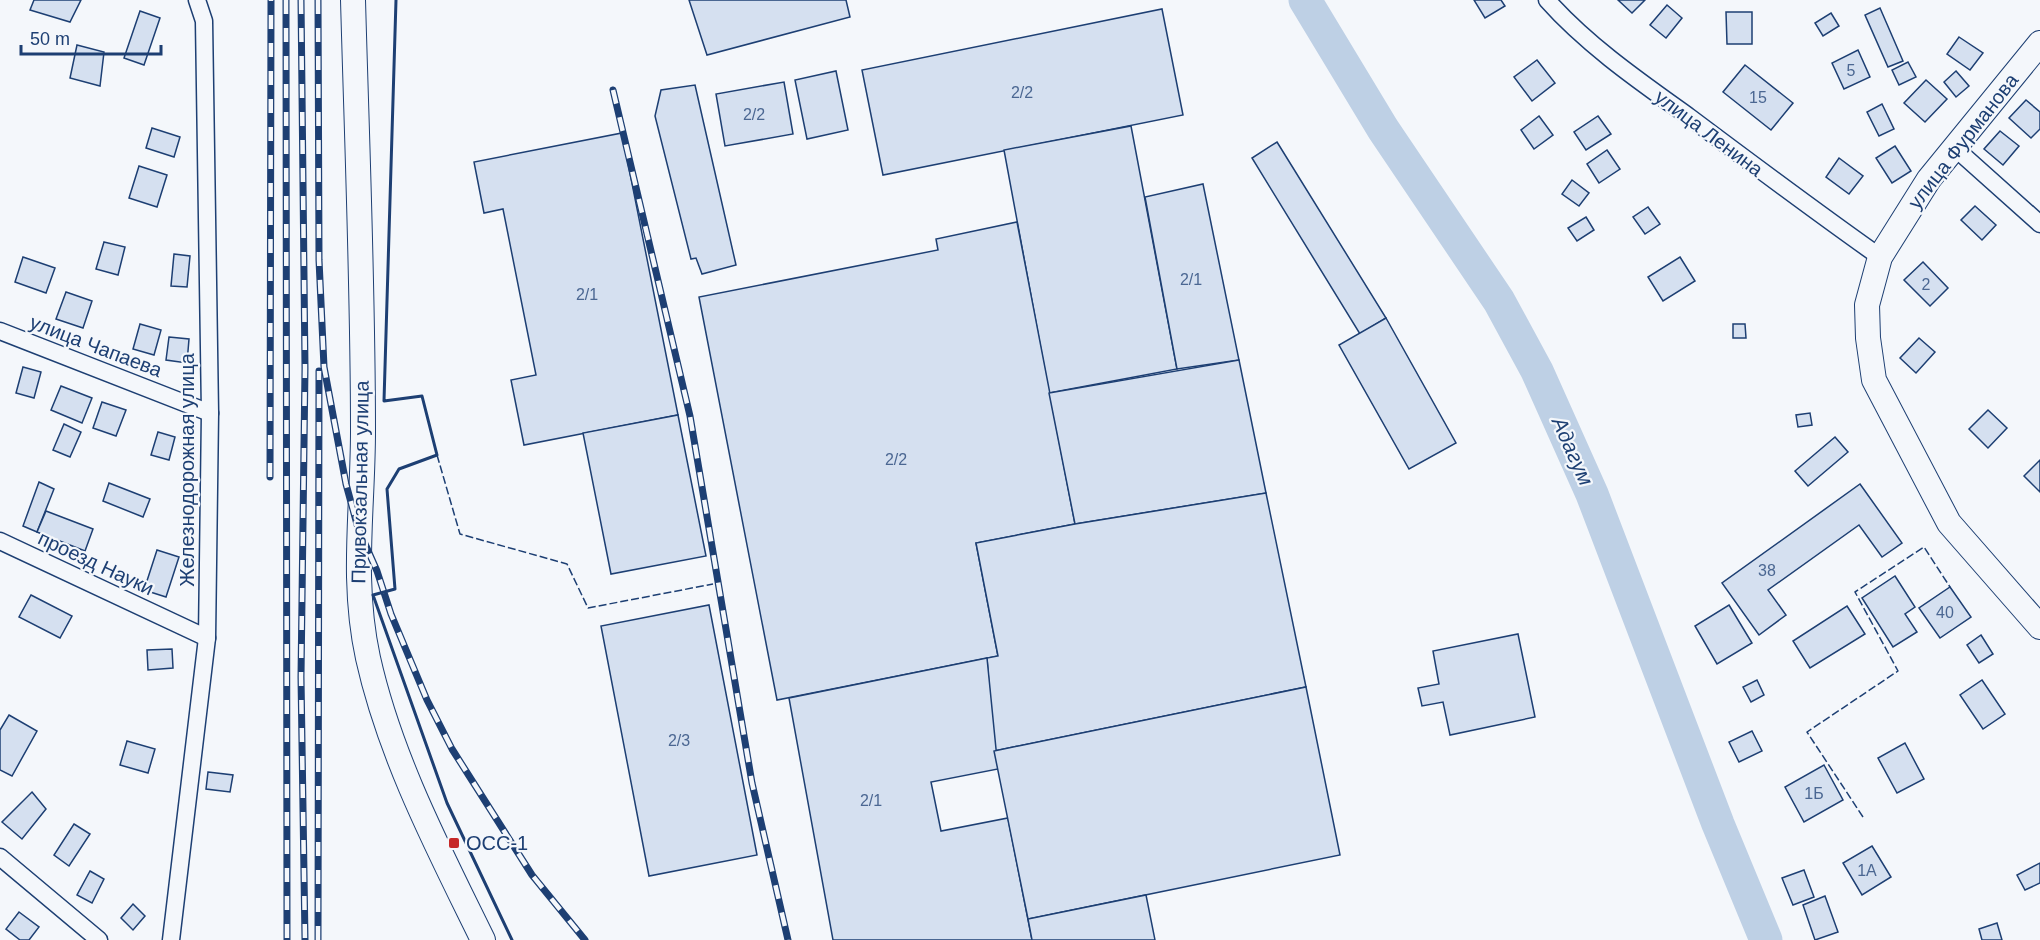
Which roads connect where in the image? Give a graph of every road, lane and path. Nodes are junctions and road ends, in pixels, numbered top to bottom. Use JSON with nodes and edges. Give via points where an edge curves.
{"nodes":[{"id":1,"x":197,"y":0,"type":"edge"},
{"id":2,"x":353,"y":0,"type":"edge"},
{"id":3,"x":1547,"y":0,"type":"edge"},
{"id":4,"x":2040,"y":43,"type":"edge"},
{"id":5,"x":1955,"y":148,"type":"junction"},
{"id":6,"x":2040,"y":224,"type":"edge"},
{"id":7,"x":1880,"y":257,"type":"junction"},
{"id":8,"x":0,"y":331,"type":"edge"},
{"id":9,"x":210,"y":413,"type":"junction"},
{"id":10,"x":0,"y":541,"type":"edge"},
{"id":11,"x":2040,"y":627,"type":"edge"},
{"id":12,"x":207,"y":638,"type":"junction"},
{"id":13,"x":0,"y":857,"type":"edge"},
{"id":14,"x":99,"y":940,"type":"edge"},
{"id":15,"x":171,"y":940,"type":"edge"},
{"id":16,"x":483,"y":940,"type":"edge"}],
"edges":[{"from":1,"to":9,"type":"street","name":"Железнодорожная улица","via":[[204,21]]},
{"from":2,"to":16,"type":"main road","name":"Привокзальная улица","via":[[363,433],[358,596],[368,658],[383,711],[429,829]]},
{"from":3,"to":7,"type":"street","name":"улица Ленина","via":[[1578,32],[1646,86]]},
{"from":4,"to":5,"type":"main road","name":"улица Фурманова"},
{"from":5,"to":6,"type":"street"},
{"from":5,"to":7,"type":"main road","name":"улица Фурманова","via":[[1929,178]]},
{"from":7,"to":11,"type":"main road","name":"улица Фурманова","via":[[1867,305],[1874,380],[1949,523]]},
{"from":8,"to":9,"type":"street","name":"улица Чапаева"},
{"from":9,"to":12,"type":"street","name":"Железнодорожная улица"},
{"from":10,"to":12,"type":"street","name":"проезд Науки"},
{"from":12,"to":15,"type":"street","name":"Железнодорожная улица"},
{"from":13,"to":14,"type":"street"}]}
